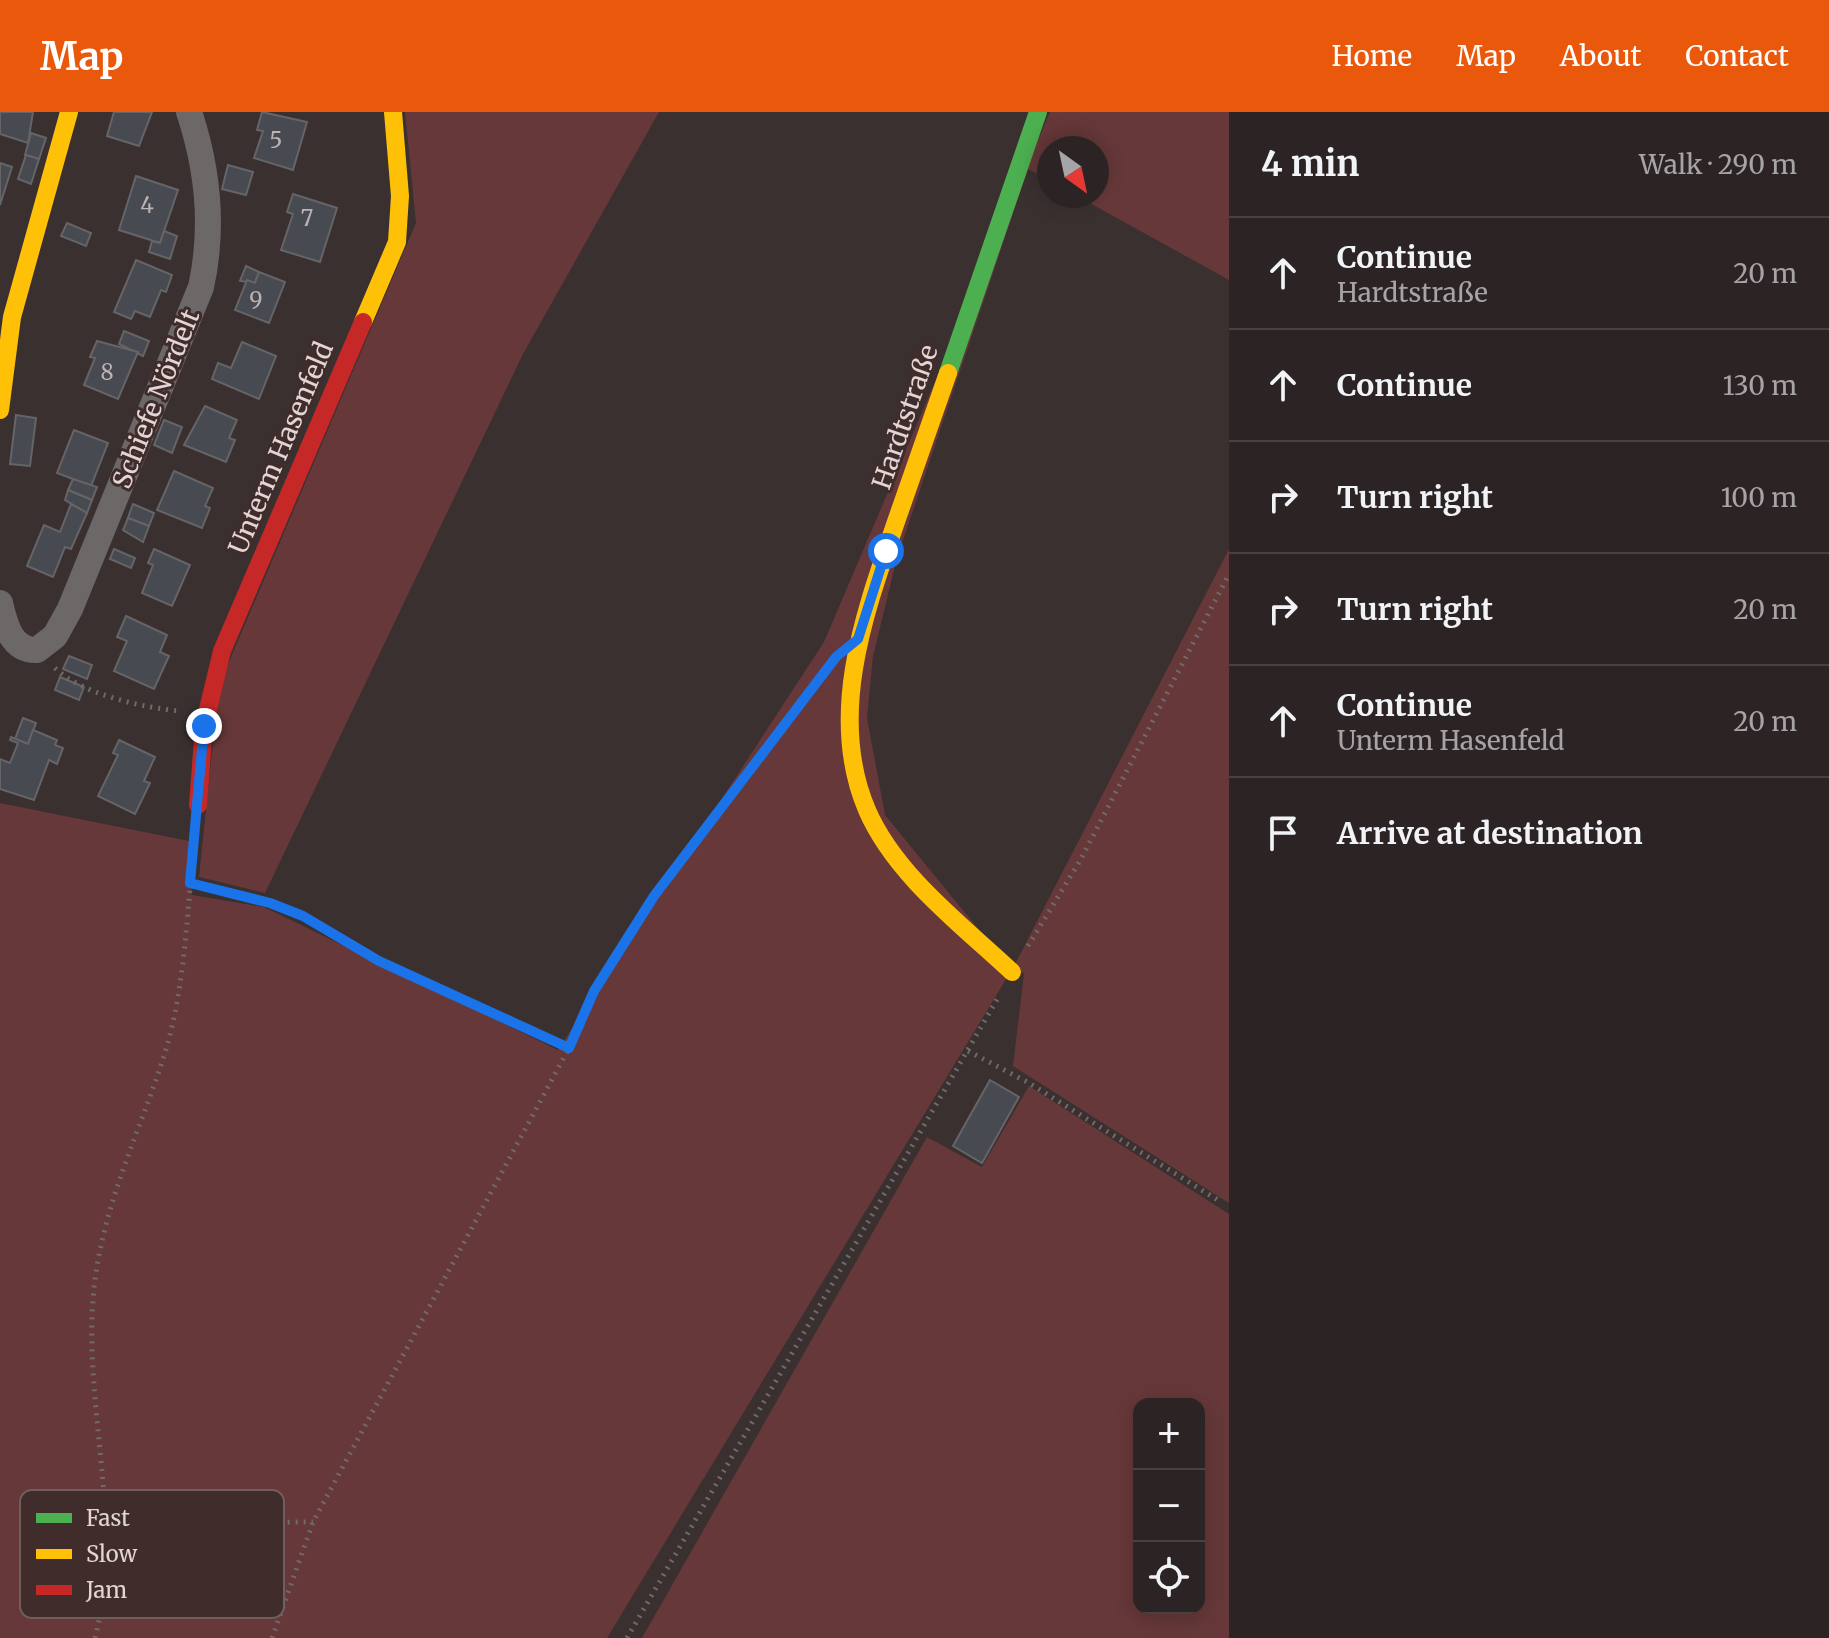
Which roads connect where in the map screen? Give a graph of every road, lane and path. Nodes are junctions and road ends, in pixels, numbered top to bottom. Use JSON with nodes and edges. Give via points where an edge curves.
{"nodes":[{"id":1,"x":69,"y":112,"type":"edge"},
{"id":2,"x":189,"y":112,"type":"edge"},
{"id":3,"x":393,"y":112,"type":"edge"},
{"id":4,"x":1038,"y":112,"type":"edge"},
{"id":5,"x":0,"y":410,"type":"edge"},
{"id":6,"x":1229,"y":574,"type":"edge"},
{"id":7,"x":1,"y":608,"type":"edge"},
{"id":8,"x":858,"y":639,"type":"junction"},
{"id":9,"x":59,"y":672,"type":"dead end"},
{"id":10,"x":186,"y":712,"type":"dead end"},
{"id":11,"x":198,"y":805,"type":"joint"},
{"id":12,"x":190,"y":883,"type":"junction"},
{"id":13,"x":1012,"y":972,"type":"junction"},
{"id":14,"x":569,"y":1048,"type":"junction"},
{"id":15,"x":968,"y":1051,"type":"junction"},
{"id":16,"x":1221,"y":1202,"type":"dead end"},
{"id":17,"x":102,"y":1490,"type":"edge"},
{"id":18,"x":284,"y":1522,"type":"edge"},
{"id":19,"x":313,"y":1522,"type":"junction"},
{"id":20,"x":284,"y":1604,"type":"edge"},
{"id":21,"x":98,"y":1618,"type":"edge"},
{"id":22,"x":279,"y":1618,"type":"edge"},
{"id":23,"x":95,"y":1638,"type":"edge"},
{"id":24,"x":272,"y":1638,"type":"edge"},
{"id":25,"x":627,"y":1638,"type":"edge"}],
"edges":[{"from":1,"to":5,"type":"street","via":[[12,317]]},
{"from":2,"to":7,"type":"street","name":"Schiefe Nördelt","via":[[207,190],[208,244],[201,287],[70,609],[48,644],[37,650],[20,646]]},
{"from":3,"to":11,"type":"street","name":"Unterm Hasenfeld","via":[[400,196],[397,242],[222,651],[204,726]]},
{"from":4,"to":8,"type":"street","name":"Hardtstraße"},
{"from":6,"to":13,"type":"path","via":[[1081,859]]},
{"from":8,"to":13,"type":"street","name":"Hardtstraße","via":[[849,741],[853,771],[872,824],[907,873]]},
{"from":8,"to":14,"type":"path","via":[[836,657],[654,896],[594,991]]},
{"from":9,"to":10,"type":"path","via":[[145,708]]},
{"from":11,"to":12,"type":"path"},
{"from":12,"to":14,"type":"path","via":[[303,916],[379,961]]},
{"from":12,"to":17,"type":"path","via":[[165,1054],[114,1189],[98,1259],[91,1326]]},
{"from":13,"to":15,"type":"path"},
{"from":14,"to":19,"type":"path"},
{"from":15,"to":16,"type":"path"},
{"from":15,"to":25,"type":"path"},
{"from":18,"to":19,"type":"path"},
{"from":19,"to":20,"type":"path"},
{"from":21,"to":23,"type":"path"},
{"from":22,"to":24,"type":"path"}]}
